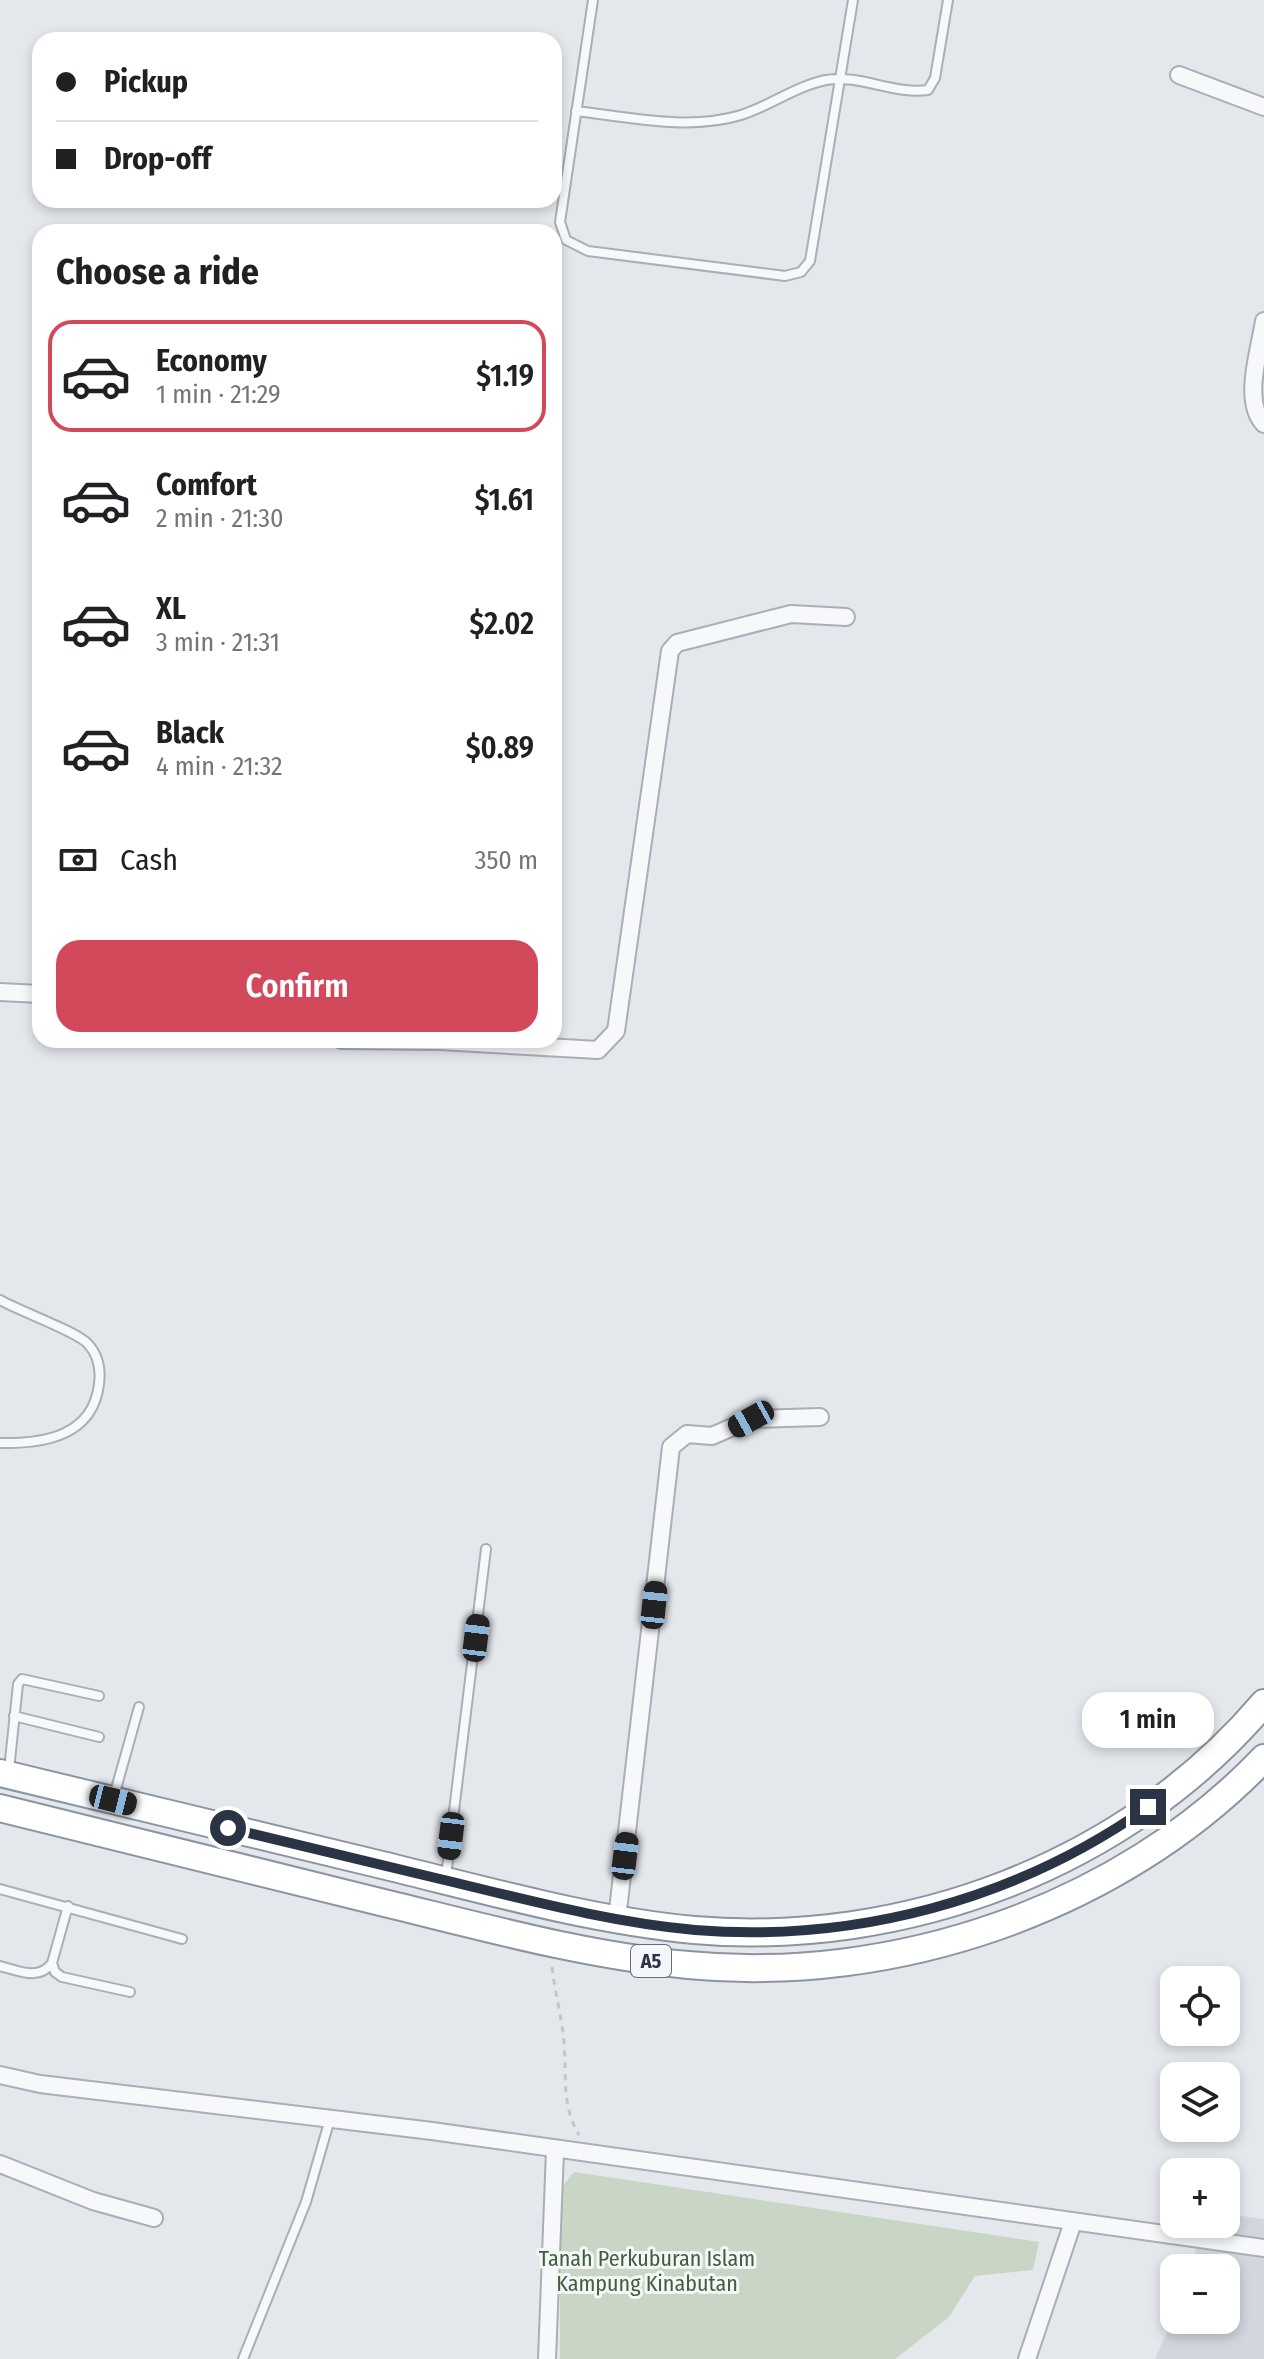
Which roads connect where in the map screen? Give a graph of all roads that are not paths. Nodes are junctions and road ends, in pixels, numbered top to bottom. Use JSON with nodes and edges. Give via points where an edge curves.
{"nodes":[{"id":1,"x":593,"y":0,"type":"edge"},
{"id":2,"x":853,"y":0,"type":"edge"},
{"id":3,"x":948,"y":0,"type":"edge"},
{"id":4,"x":1179,"y":75,"type":"dead end"},
{"id":5,"x":843,"y":79,"type":"junction"},
{"id":6,"x":1264,"y":107,"type":"edge"},
{"id":7,"x":576,"y":111,"type":"junction"},
{"id":8,"x":561,"y":224,"type":"edge"},
{"id":9,"x":562,"y":228,"type":"edge"},
{"id":10,"x":1264,"y":321,"type":"edge"},
{"id":11,"x":1264,"y":424,"type":"edge"},
{"id":12,"x":846,"y":617,"type":"dead end"},
{"id":13,"x":0,"y":992,"type":"edge"},
{"id":14,"x":32,"y":994,"type":"edge"},
{"id":15,"x":562,"y":1048,"type":"edge"},
{"id":16,"x":0,"y":1300,"type":"edge"},
{"id":17,"x":820,"y":1417,"type":"dead end"},
{"id":18,"x":0,"y":1443,"type":"edge"},
{"id":19,"x":486,"y":1549,"type":"dead end"},
{"id":20,"x":99,"y":1696,"type":"dead end"},
{"id":21,"x":1264,"y":1703,"type":"edge"},
{"id":22,"x":139,"y":1707,"type":"dead end"},
{"id":23,"x":14,"y":1716,"type":"junction"},
{"id":24,"x":99,"y":1737,"type":"dead end"},
{"id":25,"x":1264,"y":1758,"type":"edge"},
{"id":26,"x":4,"y":1774,"type":"edge"},
{"id":27,"x":113,"y":1800,"type":"junction"},
{"id":28,"x":0,"y":1808,"type":"edge"},
{"id":29,"x":446,"y":1880,"type":"junction"},
{"id":30,"x":0,"y":1889,"type":"edge"},
{"id":31,"x":68,"y":1906,"type":"junction"},
{"id":32,"x":617,"y":1919,"type":"junction"},
{"id":33,"x":182,"y":1939,"type":"dead end"},
{"id":34,"x":52,"y":1963,"type":"junction"},
{"id":35,"x":0,"y":1966,"type":"edge"},
{"id":36,"x":130,"y":1992,"type":"dead end"},
{"id":37,"x":0,"y":2075,"type":"edge"},
{"id":38,"x":330,"y":2119,"type":"junction"},
{"id":39,"x":563,"y":2151,"type":"junction"},
{"id":40,"x":0,"y":2164,"type":"edge"},
{"id":41,"x":154,"y":2218,"type":"dead end"},
{"id":42,"x":1073,"y":2222,"type":"junction"},
{"id":43,"x":1264,"y":2248,"type":"edge"},
{"id":44,"x":243,"y":2359,"type":"edge"},
{"id":45,"x":547,"y":2359,"type":"edge"},
{"id":46,"x":1027,"y":2359,"type":"edge"}],
"edges":[{"from":1,"to":7,"type":"lane"},
{"from":2,"to":5,"type":"lane"},
{"from":3,"to":5,"type":"lane","via":[[935,78],[928,90]]},
{"from":4,"to":6,"type":"street"},
{"from":5,"to":7,"type":"lane","via":[[824,81],[738,116],[692,122]]},
{"from":5,"to":9,"type":"lane","via":[[810,261],[801,272],[785,276],[573,247]]},
{"from":7,"to":8,"type":"lane"},
{"from":10,"to":11,"type":"street","via":[[1255,382],[1255,405]]},
{"from":12,"to":15,"type":"street","via":[[791,614],[677,643],[670,651],[616,1031],[598,1050]]},
{"from":13,"to":14,"type":"street"},
{"from":16,"to":18,"type":"lane","via":[[77,1335],[88,1343],[101,1370],[98,1398],[76,1428],[59,1438]]},
{"from":17,"to":32,"type":"street","via":[[751,1419],[712,1436],[687,1434],[671,1447]]},
{"from":19,"to":29,"type":"lane"},
{"from":20,"to":23,"type":"lane","via":[[22,1679]]},
{"from":21,"to":32,"type":"highway","number":"A5","via":[[1212,1757],[1129,1821],[1041,1870],[967,1899],[893,1919],[782,1932],[694,1930]]},
{"from":22,"to":27,"type":"lane"},
{"from":23,"to":24,"type":"lane"},
{"from":23,"to":26,"type":"lane"},
{"from":25,"to":28,"type":"highway","number":"A5","via":[[1215,1803],[1121,1868],[1057,1901],[982,1932],[833,1965],[741,1968],[634,1959]]},
{"from":26,"to":27,"type":"highway","number":"A5"},
{"from":27,"to":29,"type":"highway","number":"A5"},
{"from":29,"to":32,"type":"highway","number":"A5"},
{"from":30,"to":31,"type":"lane"},
{"from":31,"to":33,"type":"lane"},
{"from":31,"to":34,"type":"lane"},
{"from":34,"to":35,"type":"lane","via":[[41,1974]]},
{"from":34,"to":36,"type":"lane","via":[[62,1977]]},
{"from":37,"to":38,"type":"street"},
{"from":38,"to":39,"type":"street"},
{"from":38,"to":44,"type":"lane","via":[[306,2202]]},
{"from":39,"to":42,"type":"street"},
{"from":39,"to":45,"type":"street"},
{"from":40,"to":41,"type":"street","via":[[93,2201]]},
{"from":42,"to":43,"type":"street"},
{"from":42,"to":46,"type":"street"}]}
